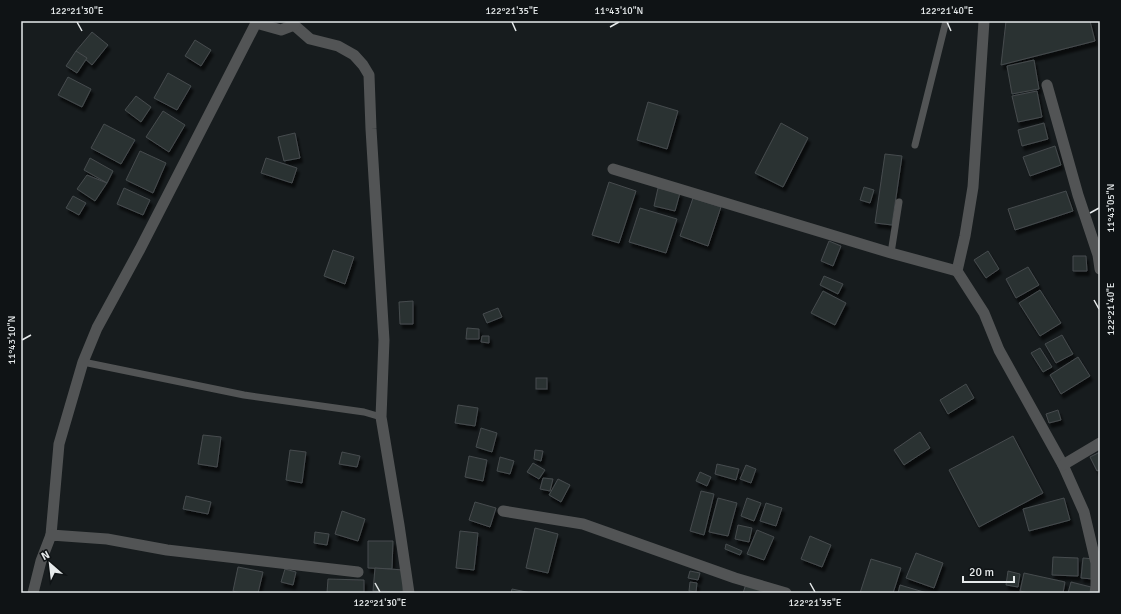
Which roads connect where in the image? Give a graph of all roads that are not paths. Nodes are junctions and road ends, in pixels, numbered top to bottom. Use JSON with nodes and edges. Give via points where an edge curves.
{"nodes":[{"id":1,"x":946,"y":21,"type":"edge"},
{"id":2,"x":984,"y":21,"type":"edge"},
{"id":3,"x":294,"y":23,"type":"edge"},
{"id":4,"x":1047,"y":85,"type":"dead end"},
{"id":5,"x":915,"y":145,"type":"dead end"},
{"id":6,"x":613,"y":169,"type":"dead end"},
{"id":7,"x":899,"y":202,"type":"dead end"},
{"id":8,"x":1097,"y":246,"type":"edge"},
{"id":9,"x":891,"y":253,"type":"junction"},
{"id":10,"x":1100,"y":269,"type":"edge"},
{"id":11,"x":957,"y":271,"type":"junction"},
{"id":12,"x":83,"y":362,"type":"junction"},
{"id":13,"x":381,"y":418,"type":"junction"},
{"id":14,"x":1100,"y":443,"type":"edge"},
{"id":15,"x":1063,"y":465,"type":"junction"},
{"id":16,"x":503,"y":511,"type":"dead end"},
{"id":17,"x":51,"y":535,"type":"junction"},
{"id":18,"x":358,"y":572,"type":"dead end"},
{"id":19,"x":33,"y":593,"type":"edge"},
{"id":20,"x":409,"y":593,"type":"edge"},
{"id":21,"x":786,"y":593,"type":"edge"},
{"id":22,"x":1094,"y":593,"type":"edge"}],
"edges":[{"from":1,"to":5,"type":"lane"},
{"from":2,"to":11,"type":"street","via":[[973,187]]},
{"from":3,"to":12,"type":"street","via":[[281,30],[256,23],[97,328]]},
{"from":3,"to":13,"type":"street","via":[[310,39],[338,46],[354,55],[369,75],[384,340]]},
{"from":4,"to":8,"type":"street","via":[[1078,195]]},
{"from":6,"to":9,"type":"street"},
{"from":7,"to":9,"type":"lane"},
{"from":8,"to":10,"type":"street"},
{"from":9,"to":11,"type":"street"},
{"from":11,"to":15,"type":"street","via":[[984,313],[1000,350]]},
{"from":12,"to":13,"type":"lane","via":[[244,395],[364,412]]},
{"from":12,"to":17,"type":"street","via":[[59,444]]},
{"from":13,"to":20,"type":"street"},
{"from":14,"to":15,"type":"street"},
{"from":15,"to":22,"type":"street","via":[[1084,512],[1091,540],[1096,563]]},
{"from":16,"to":21,"type":"street","via":[[583,524],[735,578]]},
{"from":17,"to":18,"type":"street","via":[[107,539],[167,550]]},
{"from":17,"to":19,"type":"street"}]}
